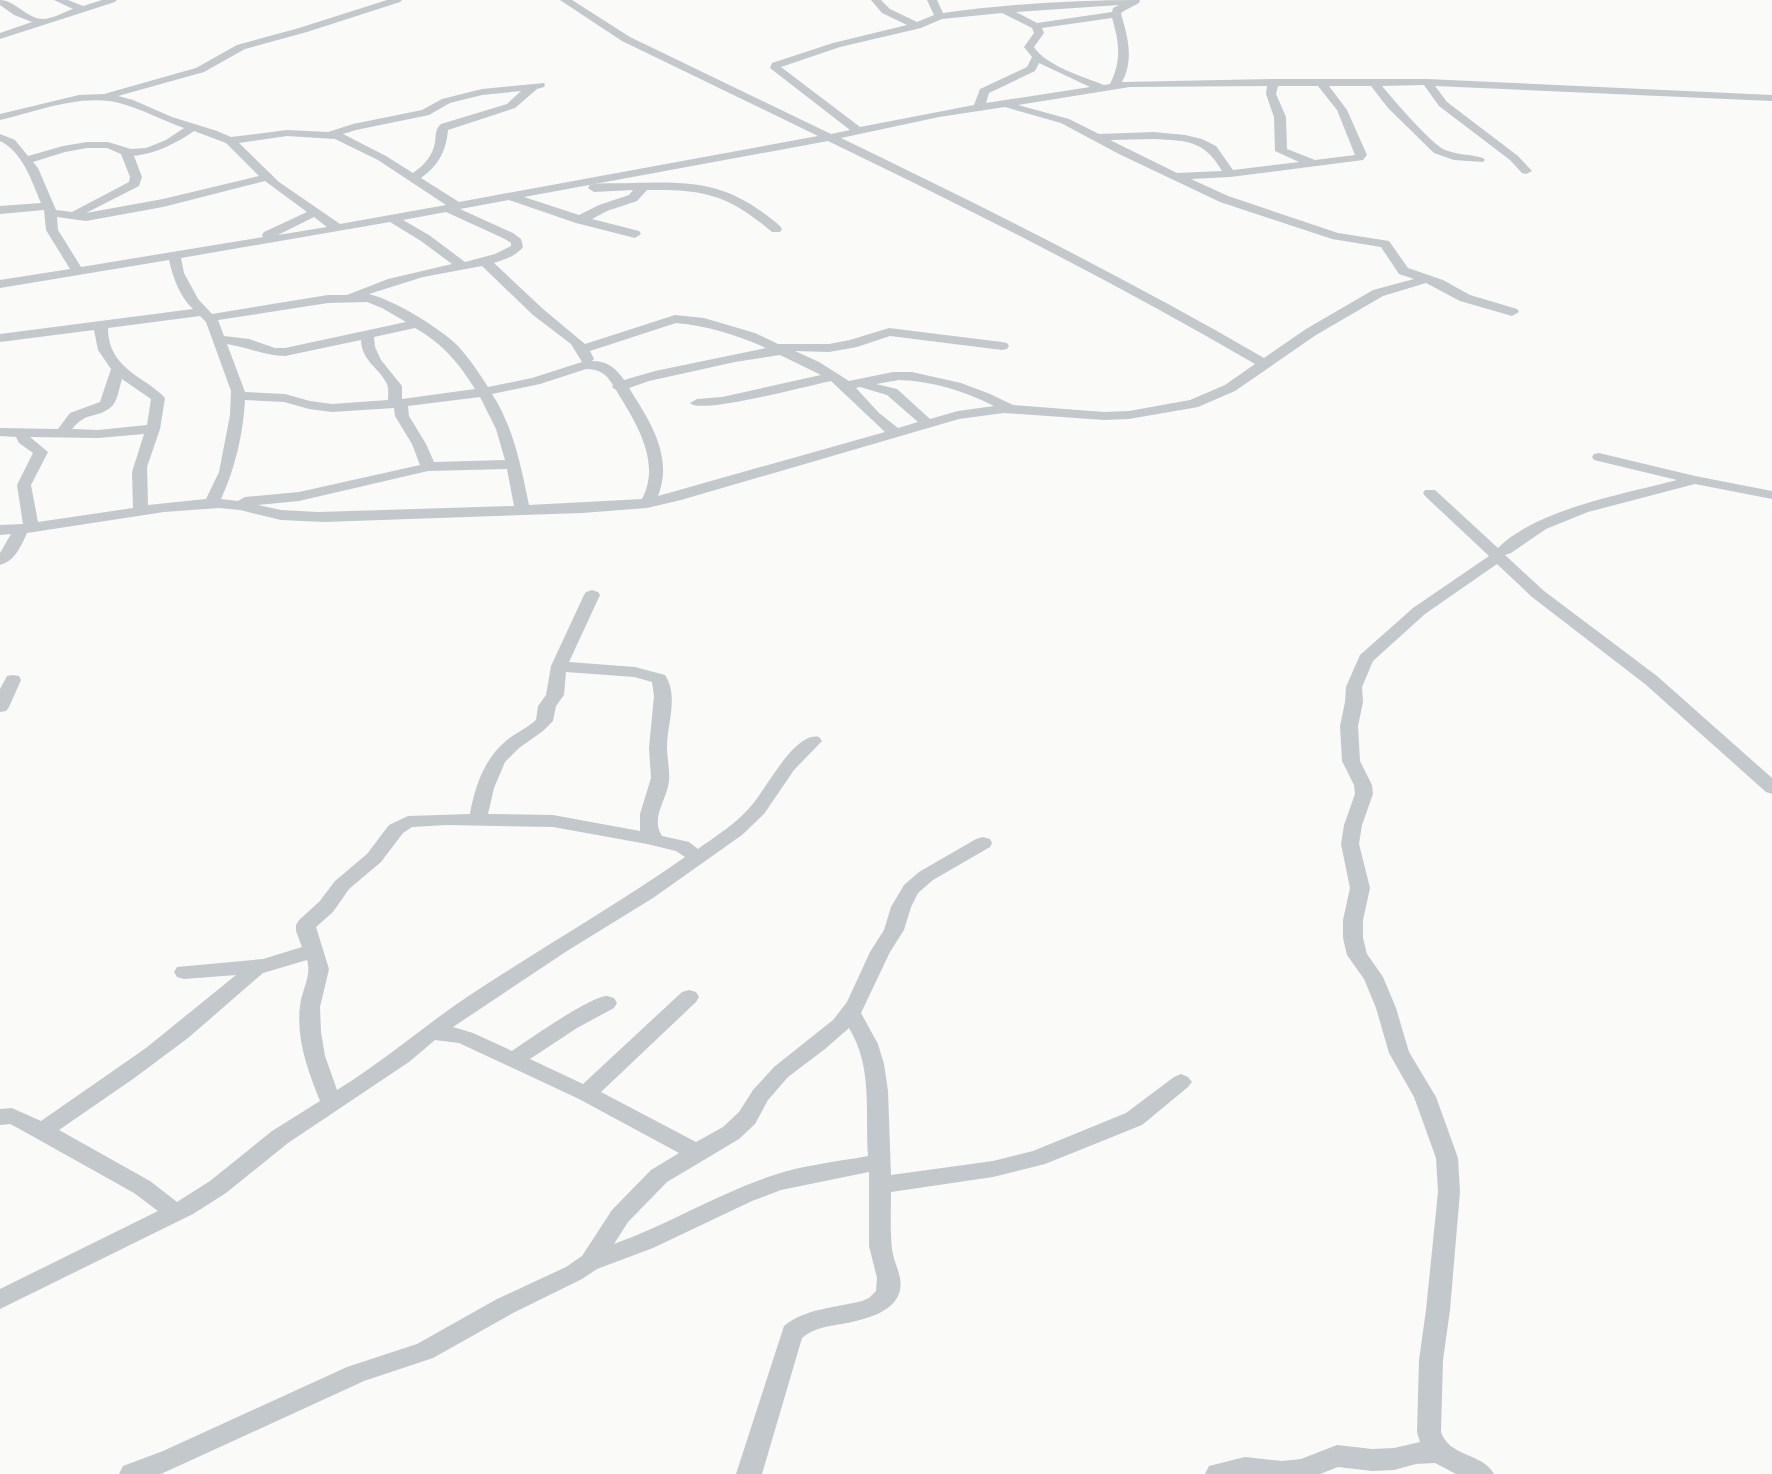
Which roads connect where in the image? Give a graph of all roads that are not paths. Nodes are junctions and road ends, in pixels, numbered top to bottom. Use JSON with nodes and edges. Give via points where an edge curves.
{"nodes":[{"id":1,"x":59,"y":0,"type":"edge"},
{"id":2,"x":112,"y":0,"type":"edge"},
{"id":3,"x":362,"y":0,"type":"edge"},
{"id":4,"x":566,"y":0,"type":"edge"},
{"id":5,"x":876,"y":0,"type":"edge"},
{"id":6,"x":932,"y":0,"type":"edge"},
{"id":7,"x":982,"y":0,"type":"edge"},
{"id":8,"x":0,"y":1,"type":"edge"},
{"id":9,"x":394,"y":1,"type":"edge"},
{"id":10,"x":1131,"y":1,"type":"edge"},
{"id":11,"x":1074,"y":2,"type":"edge"},
{"id":12,"x":1038,"y":3,"type":"edge"},
{"id":13,"x":81,"y":9,"type":"junction"},
{"id":14,"x":1004,"y":10,"type":"junction"},
{"id":15,"x":979,"y":11,"type":"junction"},
{"id":16,"x":1116,"y":14,"type":"junction"},
{"id":17,"x":940,"y":16,"type":"junction"},
{"id":18,"x":40,"y":22,"type":"junction"},
{"id":19,"x":1061,"y":22,"type":"junction"},
{"id":20,"x":918,"y":26,"type":"junction"},
{"id":21,"x":1036,"y":26,"type":"junction"},
{"id":22,"x":0,"y":36,"type":"edge"},
{"id":23,"x":1038,"y":57,"type":"junction"},
{"id":24,"x":1372,"y":81,"type":"junction"},
{"id":25,"x":1273,"y":82,"type":"junction"},
{"id":26,"x":1321,"y":82,"type":"junction"},
{"id":27,"x":1427,"y":82,"type":"junction"},
{"id":28,"x":1114,"y":86,"type":"junction"},
{"id":29,"x":1102,"y":88,"type":"junction"},
{"id":30,"x":106,"y":97,"type":"junction"},
{"id":31,"x":1772,"y":98,"type":"edge"},
{"id":32,"x":1002,"y":104,"type":"junction"},
{"id":33,"x":979,"y":108,"type":"junction"},
{"id":34,"x":0,"y":116,"type":"edge"},
{"id":35,"x":192,"y":127,"type":"junction"},
{"id":36,"x":858,"y":131,"type":"junction"},
{"id":37,"x":330,"y":135,"type":"junction"},
{"id":38,"x":0,"y":137,"type":"edge"},
{"id":39,"x":831,"y":137,"type":"junction"},
{"id":40,"x":1095,"y":138,"type":"junction"},
{"id":41,"x":230,"y":141,"type":"junction"},
{"id":42,"x":126,"y":151,"type":"junction"},
{"id":43,"x":26,"y":160,"type":"junction"},
{"id":44,"x":1479,"y":160,"type":"dead end"},
{"id":45,"x":693,"y":162,"type":"junction"},
{"id":46,"x":1315,"y":164,"type":"junction"},
{"id":47,"x":1526,"y":172,"type":"dead end"},
{"id":48,"x":1230,"y":174,"type":"junction"},
{"id":49,"x":1174,"y":176,"type":"junction"},
{"id":50,"x":268,"y":177,"type":"junction"},
{"id":51,"x":413,"y":178,"type":"junction"},
{"id":52,"x":643,"y":187,"type":"junction"},
{"id":53,"x":553,"y":188,"type":"junction"},
{"id":54,"x":711,"y":190,"type":"junction"},
{"id":55,"x":509,"y":196,"type":"junction"},
{"id":56,"x":452,"y":207,"type":"junction"},
{"id":57,"x":0,"y":210,"type":"edge"},
{"id":58,"x":49,"y":210,"type":"junction"},
{"id":59,"x":316,"y":212,"type":"junction"},
{"id":60,"x":73,"y":217,"type":"junction"},
{"id":61,"x":391,"y":218,"type":"junction"},
{"id":62,"x":580,"y":220,"type":"junction"},
{"id":63,"x":337,"y":228,"type":"junction"},
{"id":64,"x":776,"y":229,"type":"dead end"},
{"id":65,"x":635,"y":234,"type":"dead end"},
{"id":66,"x":252,"y":243,"type":"junction"},
{"id":67,"x":174,"y":255,"type":"junction"},
{"id":68,"x":484,"y":261,"type":"junction"},
{"id":69,"x":462,"y":265,"type":"junction"},
{"id":70,"x":76,"y":270,"type":"junction"},
{"id":71,"x":1427,"y":279,"type":"junction"},
{"id":72,"x":0,"y":284,"type":"edge"},
{"id":73,"x":350,"y":297,"type":"junction"},
{"id":74,"x":1512,"y":312,"type":"dead end"},
{"id":75,"x":206,"y":315,"type":"junction"},
{"id":76,"x":418,"y":323,"type":"junction"},
{"id":77,"x":101,"y":325,"type":"junction"},
{"id":78,"x":366,"y":335,"type":"junction"},
{"id":79,"x":219,"y":339,"type":"junction"},
{"id":80,"x":1,"y":340,"type":"edge"},
{"id":81,"x":1002,"y":346,"type":"dead end"},
{"id":82,"x":582,"y":349,"type":"junction"},
{"id":83,"x":779,"y":349,"type":"junction"},
{"id":84,"x":589,"y":364,"type":"junction"},
{"id":85,"x":1265,"y":364,"type":"junction"},
{"id":86,"x":118,"y":369,"type":"junction"},
{"id":87,"x":833,"y":376,"type":"junction"},
{"id":88,"x":852,"y":385,"type":"junction"},
{"id":89,"x":619,"y":387,"type":"junction"},
{"id":90,"x":484,"y":392,"type":"junction"},
{"id":91,"x":238,"y":396,"type":"junction"},
{"id":92,"x":397,"y":404,"type":"junction"},
{"id":93,"x":697,"y":404,"type":"dead end"},
{"id":94,"x":1012,"y":410,"type":"junction"},
{"id":95,"x":928,"y":424,"type":"junction"},
{"id":96,"x":153,"y":429,"type":"junction"},
{"id":97,"x":0,"y":432,"type":"edge"},
{"id":98,"x":22,"y":433,"type":"junction"},
{"id":99,"x":61,"y":434,"type":"junction"},
{"id":100,"x":896,"y":434,"type":"junction"},
{"id":101,"x":1599,"y":457,"type":"dead end"},
{"id":102,"x":513,"y":464,"type":"junction"},
{"id":103,"x":428,"y":467,"type":"junction"},
{"id":104,"x":1695,"y":480,"type":"junction"},
{"id":105,"x":1430,"y":493,"type":"dead end"},
{"id":106,"x":1772,"y":494,"type":"edge"},
{"id":107,"x":647,"y":502,"type":"junction"},
{"id":108,"x":211,"y":504,"type":"junction"},
{"id":109,"x":235,"y":504,"type":"junction"},
{"id":110,"x":140,"y":510,"type":"junction"},
{"id":111,"x":522,"y":510,"type":"junction"},
{"id":112,"x":27,"y":528,"type":"junction"},
{"id":113,"x":0,"y":530,"type":"edge"},
{"id":114,"x":1502,"y":554,"type":"junction"},
{"id":115,"x":0,"y":560,"type":"edge"},
{"id":116,"x":592,"y":595,"type":"dead end"},
{"id":117,"x":559,"y":666,"type":"junction"},
{"id":118,"x":13,"y":680,"type":"dead end"},
{"id":119,"x":0,"y":707,"type":"edge"},
{"id":120,"x":813,"y":741,"type":"dead end"},
{"id":121,"x":1772,"y":788,"type":"edge"},
{"id":122,"x":478,"y":819,"type":"junction"},
{"id":123,"x":654,"y":839,"type":"junction"},
{"id":124,"x":983,"y":843,"type":"dead end"},
{"id":125,"x":698,"y":858,"type":"junction"},
{"id":126,"x":313,"y":950,"type":"junction"},
{"id":127,"x":258,"y":966,"type":"junction"},
{"id":128,"x":184,"y":972,"type":"dead end"},
{"id":129,"x":689,"y":997,"type":"dead end"},
{"id":130,"x":607,"y":1003,"type":"dead end"},
{"id":131,"x":850,"y":1013,"type":"junction"},
{"id":132,"x":430,"y":1032,"type":"junction"},
{"id":133,"x":513,"y":1060,"type":"junction"},
{"id":134,"x":1182,"y":1082,"type":"dead end"},
{"id":135,"x":586,"y":1094,"type":"junction"},
{"id":136,"x":332,"y":1103,"type":"junction"},
{"id":137,"x":0,"y":1117,"type":"edge"},
{"id":138,"x":42,"y":1131,"type":"junction"},
{"id":139,"x":696,"y":1152,"type":"junction"},
{"id":140,"x":879,"y":1174,"type":"junction"},
{"id":141,"x":174,"y":1213,"type":"junction"},
{"id":142,"x":590,"y":1262,"type":"junction"},
{"id":143,"x":0,"y":1300,"type":"edge"},
{"id":144,"x":1441,"y":1452,"type":"junction"},
{"id":145,"x":132,"y":1474,"type":"edge"},
{"id":146,"x":749,"y":1474,"type":"edge"},
{"id":147,"x":1218,"y":1474,"type":"edge"},
{"id":148,"x":1480,"y":1474,"type":"edge"}],
"edges":[{"from":1,"to":13,"type":"street"},
{"from":2,"to":13,"type":"street"},
{"from":3,"to":9,"type":"street"},
{"from":4,"to":39,"type":"street","via":[[626,39]]},
{"from":5,"to":20,"type":"street","via":[[886,11]]},
{"from":6,"to":17,"type":"street"},
{"from":7,"to":15,"type":"street"},
{"from":8,"to":18,"type":"street"},
{"from":9,"to":30,"type":"street","via":[[241,46],[200,70]]},
{"from":10,"to":11,"type":"street"},
{"from":10,"to":16,"type":"street"},
{"from":11,"to":12,"type":"street"},
{"from":12,"to":14,"type":"street"},
{"from":12,"to":19,"type":"street"},
{"from":13,"to":18,"type":"street"},
{"from":14,"to":15,"type":"street"},
{"from":14,"to":21,"type":"street"},
{"from":15,"to":17,"type":"street"},
{"from":16,"to":19,"type":"street"},
{"from":16,"to":28,"type":"street","via":[[1124,67]]},
{"from":17,"to":20,"type":"street"},
{"from":18,"to":22,"type":"street"},
{"from":19,"to":21,"type":"street"},
{"from":20,"to":36,"type":"street","via":[[838,45],[776,65],[781,73]]},
{"from":21,"to":23,"type":"street","via":[[1039,33],[1029,47],[1030,52]]},
{"from":23,"to":29,"type":"street"},
{"from":23,"to":33,"type":"street","via":[[1031,69],[984,91]]},
{"from":24,"to":26,"type":"street"},
{"from":24,"to":27,"type":"street"},
{"from":24,"to":44,"type":"street","via":[[1392,106],[1438,151]]},
{"from":25,"to":26,"type":"street"},
{"from":25,"to":28,"type":"street"},
{"from":25,"to":46,"type":"street","via":[[1271,94],[1280,117],[1281,151]]},
{"from":26,"to":46,"type":"street","via":[[1342,110],[1361,155],[1355,160]]},
{"from":27,"to":31,"type":"street"},
{"from":27,"to":47,"type":"street","via":[[1443,104],[1514,158]]},
{"from":28,"to":29,"type":"street"},
{"from":29,"to":32,"type":"street"},
{"from":30,"to":34,"type":"street","via":[[79,98]]},
{"from":30,"to":35,"type":"street","via":[[130,102]]},
{"from":32,"to":33,"type":"street"},
{"from":32,"to":40,"type":"street","via":[[1065,121]]},
{"from":33,"to":36,"type":"street"},
{"from":35,"to":41,"type":"street"},
{"from":35,"to":42,"type":"street","via":[[158,148],[138,153]]},
{"from":36,"to":39,"type":"street"},
{"from":37,"to":41,"type":"street","via":[[287,133]]},
{"from":37,"to":51,"type":"street","via":[[382,158]]},
{"from":37,"to":51,"type":"street","via":[[361,125],[425,113],[440,103],[473,94],[537,86],[511,106],[445,126],[440,152]]},
{"from":38,"to":43,"type":"street","via":[[11,142]]},
{"from":39,"to":45,"type":"street"},
{"from":39,"to":85,"type":"street","via":[[1005,222]]},
{"from":40,"to":48,"type":"street","via":[[1154,137],[1201,143],[1216,153]]},
{"from":40,"to":49,"type":"street"},
{"from":41,"to":50,"type":"street"},
{"from":42,"to":43,"type":"street","via":[[108,145],[75,146]]},
{"from":42,"to":60,"type":"street","via":[[136,177],[135,184]]},
{"from":43,"to":58,"type":"street"},
{"from":45,"to":53,"type":"street"},
{"from":45,"to":54,"type":"street"},
{"from":46,"to":48,"type":"street"},
{"from":48,"to":49,"type":"street"},
{"from":49,"to":71,"type":"street","via":[[1224,199],[1336,236],[1385,244],[1403,271]]},
{"from":50,"to":59,"type":"street"},
{"from":50,"to":60,"type":"street","via":[[136,208]]},
{"from":51,"to":56,"type":"street"},
{"from":52,"to":53,"type":"street"},
{"from":52,"to":54,"type":"street"},
{"from":52,"to":62,"type":"street","via":[[633,198]]},
{"from":53,"to":55,"type":"street"},
{"from":54,"to":64,"type":"street","via":[[742,202]]},
{"from":55,"to":56,"type":"street"},
{"from":55,"to":62,"type":"street"},
{"from":56,"to":61,"type":"street"},
{"from":56,"to":68,"type":"street","via":[[517,242],[517,247],[506,254]]},
{"from":57,"to":58,"type":"street"},
{"from":58,"to":60,"type":"street"},
{"from":58,"to":70,"type":"street","via":[[52,230]]},
{"from":59,"to":63,"type":"street"},
{"from":59,"to":66,"type":"street"},
{"from":61,"to":63,"type":"street"},
{"from":61,"to":69,"type":"street"},
{"from":62,"to":65,"type":"street"},
{"from":63,"to":66,"type":"street"},
{"from":66,"to":67,"type":"street"},
{"from":67,"to":70,"type":"street"},
{"from":67,"to":75,"type":"street","via":[[178,273],[192,301]]},
{"from":68,"to":69,"type":"street"},
{"from":68,"to":82,"type":"street"},
{"from":69,"to":73,"type":"street"},
{"from":70,"to":72,"type":"street"},
{"from":71,"to":74,"type":"street","via":[[1465,298]]},
{"from":71,"to":85,"type":"street","via":[[1378,293],[1311,332]]},
{"from":73,"to":75,"type":"street"},
{"from":73,"to":76,"type":"street","via":[[369,298]]},
{"from":75,"to":77,"type":"street"},
{"from":75,"to":79,"type":"street"},
{"from":76,"to":78,"type":"street"},
{"from":76,"to":90,"type":"street","via":[[454,350]]},
{"from":77,"to":80,"type":"street"},
{"from":77,"to":86,"type":"street","via":[[108,355]]},
{"from":78,"to":79,"type":"street","via":[[285,352]]},
{"from":78,"to":92,"type":"street","via":[[375,362],[395,386]]},
{"from":79,"to":91,"type":"street"},
{"from":81,"to":83,"type":"street","via":[[889,332],[829,348]]},
{"from":82,"to":83,"type":"street","via":[[675,319],[686,319],[750,336]]},
{"from":82,"to":84,"type":"street"},
{"from":83,"to":87,"type":"street"},
{"from":83,"to":89,"type":"street","via":[[643,378]]},
{"from":84,"to":89,"type":"street","via":[[606,368]]},
{"from":84,"to":90,"type":"street","via":[[535,381]]},
{"from":85,"to":94,"type":"street","via":[[1230,388],[1194,404],[1104,416]]},
{"from":86,"to":96,"type":"street","via":[[158,398]]},
{"from":86,"to":99,"type":"street","via":[[105,405],[75,416]]},
{"from":87,"to":88,"type":"street"},
{"from":87,"to":93,"type":"street"},
{"from":88,"to":94,"type":"street","via":[[898,376],[930,379],[987,397]]},
{"from":88,"to":95,"type":"street","via":[[892,392]]},
{"from":88,"to":100,"type":"street","via":[[874,416]]},
{"from":89,"to":107,"type":"street","via":[[646,427],[656,464],[652,494]]},
{"from":90,"to":92,"type":"street"},
{"from":90,"to":102,"type":"street","via":[[503,428]]},
{"from":91,"to":92,"type":"street","via":[[284,398],[332,408]]},
{"from":91,"to":108,"type":"street","via":[[226,472]]},
{"from":92,"to":103,"type":"street"},
{"from":94,"to":95,"type":"street","via":[[958,415]]},
{"from":95,"to":100,"type":"street"},
{"from":96,"to":99,"type":"street"},
{"from":96,"to":110,"type":"street","via":[[140,465]]},
{"from":97,"to":98,"type":"street"},
{"from":98,"to":99,"type":"street"},
{"from":98,"to":112,"type":"street","via":[[24,440],[41,452],[24,485]]},
{"from":100,"to":107,"type":"street","via":[[676,497]]},
{"from":101,"to":104,"type":"street"},
{"from":102,"to":103,"type":"street"},
{"from":102,"to":111,"type":"street"},
{"from":103,"to":109,"type":"street","via":[[299,496]]},
{"from":104,"to":106,"type":"street"},
{"from":104,"to":114,"type":"street","via":[[1583,509],[1541,526]]},
{"from":105,"to":114,"type":"street"},
{"from":107,"to":111,"type":"street"},
{"from":108,"to":109,"type":"street"},
{"from":108,"to":110,"type":"street"},
{"from":109,"to":111,"type":"street","via":[[285,515],[324,518]]},
{"from":110,"to":112,"type":"street"},
{"from":112,"to":113,"type":"street"},
{"from":112,"to":115,"type":"street","via":[[10,554]]},
{"from":114,"to":121,"type":"street","via":[[1538,594],[1651,680]]},
{"from":114,"to":144,"type":"street","via":[[1419,611],[1366,660],[1354,687],[1349,726],[1351,761],[1364,794],[1350,844],[1360,888],[1353,938],[1357,955],[1373,977],[1386,1008],[1399,1053],[1425,1097],[1447,1158],[1449,1192],[1428,1408],[1429,1432],[1433,1445]]},
{"from":116,"to":117,"type":"street"},
{"from":117,"to":122,"type":"street","via":[[555,695],[547,706],[544,721],[495,762]]},
{"from":117,"to":123,"type":"street","via":[[635,672],[659,679],[663,702],[658,747],[659,787],[649,812],[648,827]]},
{"from":118,"to":119,"type":"street"},
{"from":120,"to":125,"type":"street","via":[[788,766],[758,810]]},
{"from":122,"to":123,"type":"street","via":[[552,821]]},
{"from":122,"to":126,"type":"street","via":[[415,821],[396,829],[374,858],[342,885],[326,907],[306,925]]},
{"from":123,"to":125,"type":"street","via":[[682,846]]},
{"from":124,"to":131,"type":"street","via":[[926,876],[911,889],[894,930]]},
{"from":125,"to":132,"type":"street"},
{"from":126,"to":127,"type":"street"},
{"from":126,"to":136,"type":"street","via":[[319,970],[310,1007],[310,1032],[314,1056]]},
{"from":127,"to":128,"type":"street"},
{"from":127,"to":138,"type":"street","via":[[131,1070]]},
{"from":129,"to":135,"type":"street"},
{"from":130,"to":133,"type":"street"},
{"from":131,"to":139,"type":"street","via":[[818,1044],[781,1072],[760,1095],[747,1118],[731,1133]]},
{"from":131,"to":140,"type":"street","via":[[869,1042],[875,1066]]},
{"from":132,"to":133,"type":"street","via":[[466,1038]]},
{"from":132,"to":136,"type":"street","via":[[402,1057]]},
{"from":133,"to":135,"type":"street"},
{"from":134,"to":140,"type":"street","via":[[1134,1119],[1037,1158],[993,1169]]},
{"from":135,"to":139,"type":"street"},
{"from":136,"to":141,"type":"street","via":[[280,1137],[218,1186]]},
{"from":137,"to":138,"type":"street","via":[[12,1116]]},
{"from":138,"to":141,"type":"street","via":[[142,1187]]},
{"from":139,"to":142,"type":"street","via":[[659,1176],[626,1211]]},
{"from":140,"to":142,"type":"street","via":[[778,1182],[645,1242]]},
{"from":140,"to":146,"type":"street","via":[[880,1257],[889,1278],[885,1297],[862,1310],[809,1321],[796,1328],[789,1339]]},
{"from":141,"to":143,"type":"street"},
{"from":142,"to":145,"type":"street","via":[[574,1274],[504,1306],[425,1351],[356,1374],[172,1459]]},
{"from":144,"to":147,"type":"street","via":[[1372,1460],[1338,1456],[1302,1470],[1282,1472],[1245,1468]]},
{"from":144,"to":148,"type":"street"}]}
